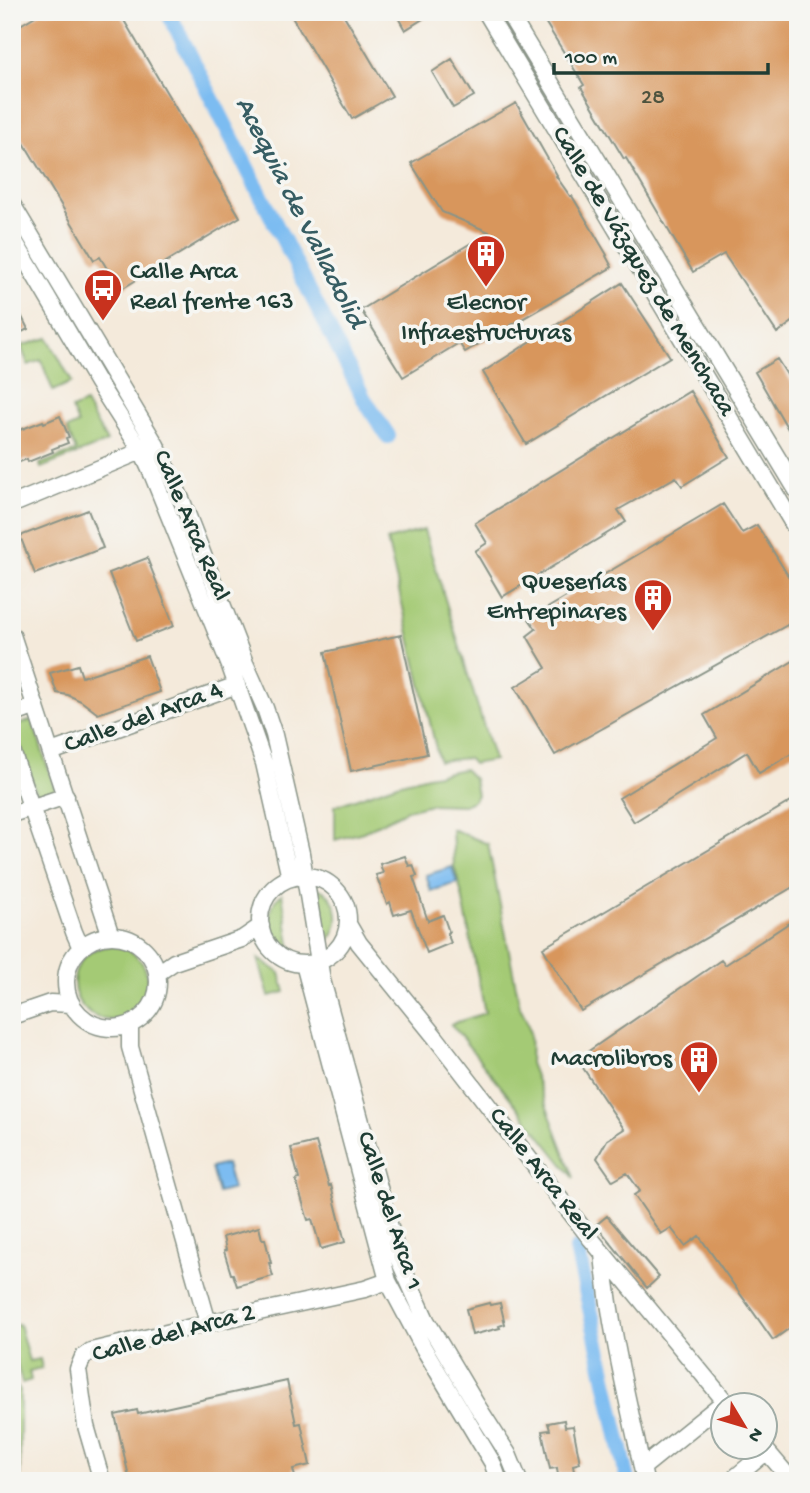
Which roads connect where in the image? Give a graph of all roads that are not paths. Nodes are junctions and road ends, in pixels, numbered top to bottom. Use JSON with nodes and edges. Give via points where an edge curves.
{"nodes":[{"id":1,"x":486,"y":12,"type":"edge"},
{"id":2,"x":508,"y":12,"type":"edge"},
{"id":3,"x":12,"y":204,"type":"edge"},
{"id":4,"x":12,"y":237,"type":"edge"},
{"id":5,"x":149,"y":448,"type":"junction"},
{"id":6,"x":798,"y":492,"type":"edge"},
{"id":7,"x":14,"y":504,"type":"edge"},
{"id":8,"x":798,"y":532,"type":"edge"},
{"id":9,"x":12,"y":635,"type":"edge"},
{"id":10,"x":237,"y":685,"type":"junction"},
{"id":11,"x":36,"y":706,"type":"junction"},
{"id":12,"x":12,"y":715,"type":"edge"},
{"id":13,"x":12,"y":751,"type":"edge"},
{"id":14,"x":51,"y":752,"type":"junction"},
{"id":15,"x":65,"y":796,"type":"junction"},
{"id":16,"x":31,"y":807,"type":"junction"},
{"id":17,"x":12,"y":814,"type":"edge"},
{"id":18,"x":298,"y":877,"type":"junction"},
{"id":19,"x":262,"y":932,"type":"junction"},
{"id":20,"x":351,"y":935,"type":"junction"},
{"id":21,"x":111,"y":936,"type":"junction"},
{"id":22,"x":81,"y":948,"type":"junction"},
{"id":23,"x":311,"y":962,"type":"junction"},
{"id":24,"x":156,"y":967,"type":"junction"},
{"id":25,"x":68,"y":997,"type":"junction"},
{"id":26,"x":12,"y":1016,"type":"edge"},
{"id":27,"x":123,"y":1027,"type":"junction"},
{"id":28,"x":603,"y":1254,"type":"junction"},
{"id":29,"x":388,"y":1281,"type":"junction"},
{"id":30,"x":208,"y":1323,"type":"junction"},
{"id":31,"x":718,"y":1392,"type":"edge"},
{"id":32,"x":708,"y":1419,"type":"edge"},
{"id":33,"x":752,"y":1462,"type":"edge"},
{"id":34,"x":777,"y":1462,"type":"edge"},
{"id":35,"x":643,"y":1474,"type":"edge"},
{"id":36,"x":102,"y":1481,"type":"edge"},
{"id":37,"x":499,"y":1481,"type":"edge"},
{"id":38,"x":519,"y":1481,"type":"edge"},
{"id":39,"x":731,"y":1481,"type":"edge"},
{"id":40,"x":792,"y":1481,"type":"edge"}],
"edges":[{"from":1,"to":8,"type":"street","name":"Calle de Vázquez de Menchaca"},
{"from":2,"to":6,"type":"street","name":"Calle de Vázquez de Menchaca"},
{"from":3,"to":5,"type":"street","name":"Calle Arca Real"},
{"from":4,"to":5,"type":"street","name":"Calle Arca Real","via":[[98,383]]},
{"from":5,"to":7,"type":"street"},
{"from":5,"to":10,"type":"street","name":"Calle Arca Real","via":[[153,475]]},
{"from":5,"to":18,"type":"street","name":"Calle Arca Real","via":[[182,501],[268,717]]},
{"from":9,"to":11,"type":"street"},
{"from":10,"to":14,"type":"street","name":"Calle del Arca 4"},
{"from":10,"to":18,"type":"street","name":"Calle Arca Real"},
{"from":11,"to":12,"type":"street","name":"Calle del Arca 4"},
{"from":11,"to":14,"type":"street"},
{"from":13,"to":16,"type":"street"},
{"from":14,"to":15,"type":"street"},
{"from":15,"to":16,"type":"street","name":"Calle del Arca 4"},
{"from":15,"to":21,"type":"street"},
{"from":16,"to":17,"type":"street","name":"Calle del Arca 4"},
{"from":16,"to":22,"type":"street"},
{"from":18,"to":19,"type":"street","via":[[280,883],[265,899]]},
{"from":18,"to":20,"type":"street","name":"Calle Arca Real","via":[[325,881],[339,893],[347,908]]},
{"from":18,"to":23,"type":"street","name":"Calle Arca Real"},
{"from":19,"to":23,"type":"street","via":[[281,958]]},
{"from":19,"to":24,"type":"street"},
{"from":20,"to":23,"type":"street","via":[[328,957]]},
{"from":20,"to":28,"type":"street","name":"Calle Arca Real"},
{"from":21,"to":22,"type":"street"},
{"from":21,"to":24,"type":"street","via":[[136,943]]},
{"from":22,"to":25,"type":"street","via":[[68,967]]},
{"from":23,"to":29,"type":"street","name":"Calle del Arca 1"},
{"from":23,"to":38,"type":"street","name":"Calle del Arca 1","via":[[322,980],[399,1260],[426,1321],[508,1454]]},
{"from":24,"to":27,"type":"street","via":[[159,984],[153,1004]]},
{"from":25,"to":26,"type":"street"},
{"from":25,"to":27,"type":"street","via":[[77,1013],[95,1026]]},
{"from":27,"to":30,"type":"street"},
{"from":28,"to":31,"type":"street","name":"Calle Arca Real"},
{"from":28,"to":35,"type":"street"},
{"from":29,"to":30,"type":"street","name":"Calle del Arca 2"},
{"from":29,"to":37,"type":"street","name":"Calle del Arca 1"},
{"from":30,"to":36,"type":"street","name":"Calle del Arca 2","via":[[91,1351],[83,1357],[78,1369],[86,1426]]},
{"from":32,"to":35,"type":"street"},
{"from":33,"to":39,"type":"street"},
{"from":34,"to":40,"type":"street"}]}
